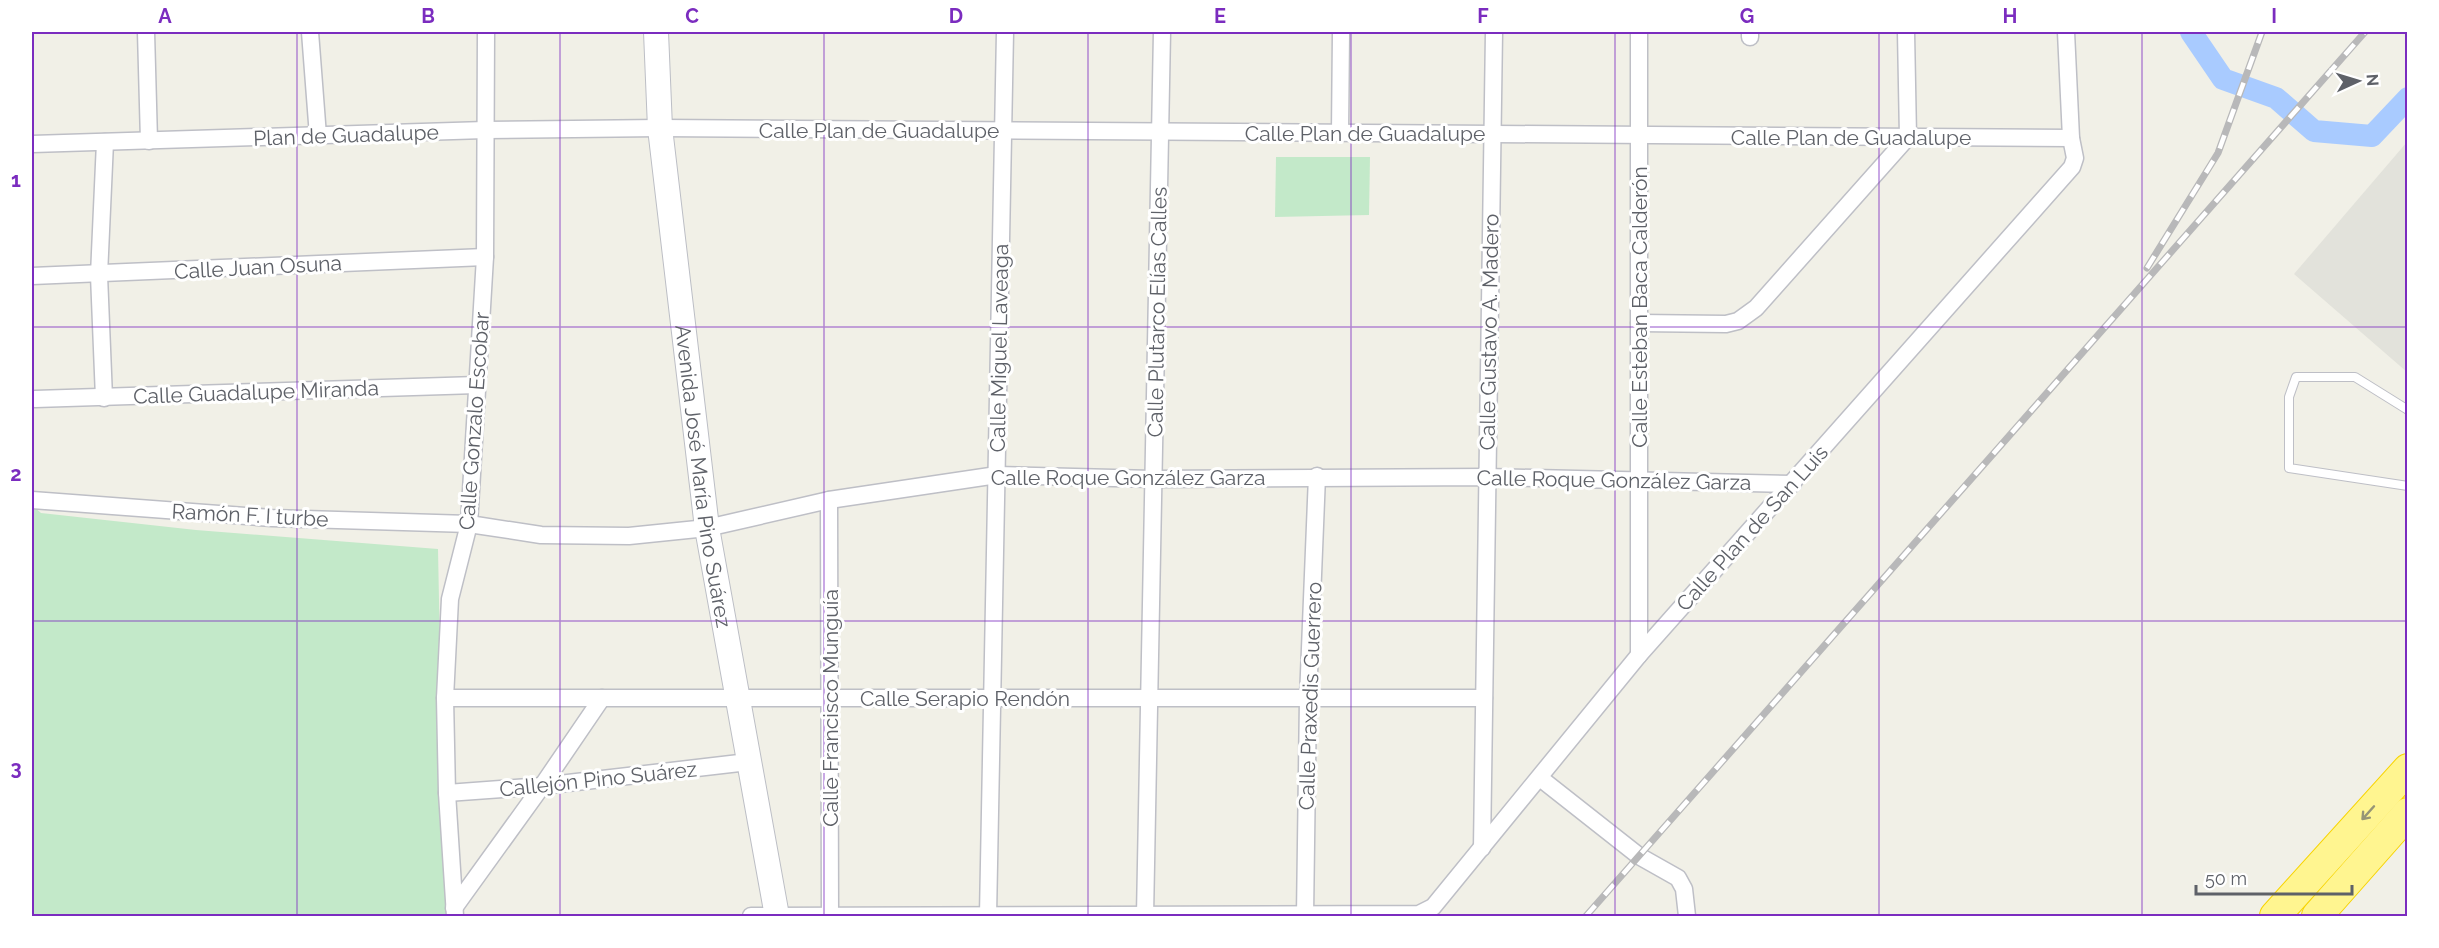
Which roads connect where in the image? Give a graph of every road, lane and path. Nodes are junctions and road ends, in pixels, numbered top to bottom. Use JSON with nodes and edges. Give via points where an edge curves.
{"nodes":[{"id":1,"x":146,"y":32,"type":"edge"},
{"id":2,"x":310,"y":32,"type":"edge"},
{"id":3,"x":486,"y":32,"type":"edge"},
{"id":4,"x":656,"y":32,"type":"edge"},
{"id":5,"x":1005,"y":32,"type":"edge"},
{"id":6,"x":1162,"y":32,"type":"edge"},
{"id":7,"x":1341,"y":32,"type":"edge"},
{"id":8,"x":1494,"y":32,"type":"edge"},
{"id":9,"x":1639,"y":32,"type":"edge"},
{"id":10,"x":1906,"y":32,"type":"edge"},
{"id":11,"x":2067,"y":32,"type":"edge"},
{"id":12,"x":660,"y":128,"type":"junction"},
{"id":13,"x":484,"y":130,"type":"junction"},
{"id":14,"x":1004,"y":131,"type":"junction"},
{"id":15,"x":1160,"y":132,"type":"junction"},
{"id":16,"x":1340,"y":133,"type":"junction"},
{"id":17,"x":1492,"y":134,"type":"junction"},
{"id":18,"x":1639,"y":135,"type":"junction"},
{"id":19,"x":318,"y":136,"type":"junction"},
{"id":20,"x":1908,"y":137,"type":"junction"},
{"id":21,"x":2071,"y":138,"type":"junction"},
{"id":22,"x":149,"y":141,"type":"junction"},
{"id":23,"x":105,"y":142,"type":"junction"},
{"id":24,"x":32,"y":144,"type":"edge"},
{"id":25,"x":485,"y":256,"type":"junction"},
{"id":26,"x":99,"y":275,"type":"junction"},
{"id":27,"x":32,"y":276,"type":"edge"},
{"id":28,"x":1639,"y":323,"type":"junction"},
{"id":29,"x":477,"y":386,"type":"junction"},
{"id":30,"x":104,"y":398,"type":"junction"},
{"id":31,"x":35,"y":399,"type":"dead end"},
{"id":32,"x":2408,"y":410,"type":"edge"},
{"id":33,"x":997,"y":475,"type":"junction"},
{"id":34,"x":1317,"y":476,"type":"junction"},
{"id":35,"x":1487,"y":477,"type":"junction"},
{"id":36,"x":1154,"y":479,"type":"junction"},
{"id":37,"x":1638,"y":479,"type":"junction"},
{"id":38,"x":1792,"y":484,"type":"junction"},
{"id":39,"x":2408,"y":486,"type":"edge"},
{"id":40,"x":32,"y":500,"type":"edge"},
{"id":41,"x":829,"y":500,"type":"junction"},
{"id":42,"x":469,"y":524,"type":"junction"},
{"id":43,"x":707,"y":528,"type":"junction"},
{"id":44,"x":1639,"y":655,"type":"junction"},
{"id":45,"x":445,"y":698,"type":"junction"},
{"id":46,"x":602,"y":698,"type":"junction"},
{"id":47,"x":736,"y":698,"type":"junction"},
{"id":48,"x":830,"y":698,"type":"junction"},
{"id":49,"x":992,"y":698,"type":"junction"},
{"id":50,"x":1149,"y":698,"type":"junction"},
{"id":51,"x":1308,"y":698,"type":"junction"},
{"id":52,"x":1484,"y":698,"type":"junction"},
{"id":53,"x":748,"y":762,"type":"junction"},
{"id":54,"x":2408,"y":769,"type":"edge"},
{"id":55,"x":1540,"y":778,"type":"junction"},
{"id":56,"x":542,"y":786,"type":"junction"},
{"id":57,"x":447,"y":793,"type":"junction"},
{"id":58,"x":2408,"y":813,"type":"edge"},
{"id":59,"x":1482,"y":848,"type":"junction"},
{"id":60,"x":454,"y":912,"type":"edge"},
{"id":61,"x":830,"y":915,"type":"edge"},
{"id":62,"x":1304,"y":915,"type":"edge"},
{"id":63,"x":751,"y":916,"type":"edge"},
{"id":64,"x":777,"y":916,"type":"edge"},
{"id":65,"x":988,"y":916,"type":"edge"},
{"id":66,"x":1145,"y":916,"type":"edge"},
{"id":67,"x":1687,"y":916,"type":"edge"},
{"id":68,"x":2275,"y":916,"type":"edge"},
{"id":69,"x":2317,"y":916,"type":"edge"}],
"edges":[{"from":1,"to":22,"type":"street"},
{"from":2,"to":19,"type":"street"},
{"from":3,"to":13,"type":"street","name":"Calle Gonzalo Escobar"},
{"from":4,"to":12,"type":"street","name":"Avenida José María Pino Suárez"},
{"from":5,"to":14,"type":"street","name":"Calle Miguel Laveaga"},
{"from":6,"to":15,"type":"street","name":"Calle Plutarco Elías Calles"},
{"from":7,"to":16,"type":"street"},
{"from":8,"to":17,"type":"street","name":"Calle Gustavo A. Madero"},
{"from":9,"to":18,"type":"street","name":"Calle Esteban Baca Calderón"},
{"from":10,"to":20,"type":"street"},
{"from":11,"to":21,"type":"street","name":"Calle Plan de San Luis"},
{"from":12,"to":13,"type":"street","name":"Plan de Guadalupe"},
{"from":12,"to":14,"type":"street","name":"Calle Plan de Guadalupe"},
{"from":12,"to":43,"type":"street","name":"Avenida José María Pino Suárez"},
{"from":13,"to":19,"type":"street","name":"Plan de Guadalupe"},
{"from":13,"to":25,"type":"street","name":"Calle Gonzalo Escobar"},
{"from":14,"to":15,"type":"street","name":"Calle Plan de Guadalupe"},
{"from":14,"to":33,"type":"street","name":"Calle Miguel Laveaga"},
{"from":15,"to":16,"type":"street","name":"Calle Plan de Guadalupe"},
{"from":15,"to":36,"type":"street","name":"Calle Plutarco Elías Calles"},
{"from":16,"to":17,"type":"street","name":"Calle Plan de Guadalupe"},
{"from":17,"to":18,"type":"street","name":"Calle Plan de Guadalupe"},
{"from":17,"to":35,"type":"street","name":"Calle Gustavo A. Madero"},
{"from":18,"to":20,"type":"street","name":"Calle Plan de Guadalupe"},
{"from":18,"to":28,"type":"street","name":"Calle Esteban Baca Calderón"},
{"from":19,"to":22,"type":"street","name":"Plan de Guadalupe"},
{"from":20,"to":21,"type":"street","name":"Calle Plan de Guadalupe"},
{"from":20,"to":28,"type":"street","via":[[1748,316],[1726,324]]},
{"from":21,"to":38,"type":"street","name":"Calle Plan de San Luis","via":[[2072,167]]},
{"from":22,"to":23,"type":"street","name":"Plan de Guadalupe"},
{"from":23,"to":24,"type":"street","name":"Plan de Guadalupe"},
{"from":23,"to":26,"type":"street"},
{"from":25,"to":26,"type":"street","name":"Calle Juan Osuna"},
{"from":25,"to":29,"type":"street","name":"Calle Gonzalo Escobar"},
{"from":26,"to":27,"type":"street","name":"Calle Juan Osuna"},
{"from":26,"to":30,"type":"street"},
{"from":28,"to":37,"type":"street","name":"Calle Esteban Baca Calderón"},
{"from":29,"to":30,"type":"street","name":"Calle Guadalupe Miranda"},
{"from":29,"to":42,"type":"street","name":"Calle Gonzalo Escobar"},
{"from":30,"to":31,"type":"street","name":"Calle Guadalupe Miranda"},
{"from":32,"to":39,"type":"lane","via":[[2355,377],[2296,377],[2289,397],[2289,468]]},
{"from":33,"to":36,"type":"street","name":"Calle Roque González Garza"},
{"from":33,"to":41,"type":"street","name":"Calle Roque González Garza"},
{"from":33,"to":49,"type":"street","name":"Calle Miguel Laveaga"},
{"from":34,"to":35,"type":"street","name":"Calle Roque González Garza"},
{"from":34,"to":36,"type":"street","name":"Calle Roque González Garza"},
{"from":34,"to":51,"type":"street","name":"Calle Praxedis Guerrero"},
{"from":35,"to":37,"type":"street","name":"Calle Roque González Garza"},
{"from":35,"to":52,"type":"street","name":"Calle Gustavo A. Madero"},
{"from":36,"to":50,"type":"street","name":"Calle Plutarco Elías Calles"},
{"from":37,"to":38,"type":"street","name":"Calle Roque González Garza"},
{"from":37,"to":44,"type":"street","name":"Calle Esteban Baca Calderón"},
{"from":38,"to":44,"type":"street","name":"Calle Plan de San Luis"},
{"from":40,"to":42,"type":"street","name":"Ramón F. I turbe","via":[[272,518]]},
{"from":41,"to":43,"type":"street","name":"Calle Roque González Garza"},
{"from":41,"to":48,"type":"street","name":"Calle Francisco Munguía"},
{"from":42,"to":43,"type":"street","name":"Calle Roque González Garza","via":[[541,535],[629,536]]},
{"from":42,"to":45,"type":"street","name":"Calle Gonzalo Escobar","via":[[450,599]]},
{"from":43,"to":47,"type":"street","name":"Avenida José María Pino Suárez"},
{"from":44,"to":55,"type":"street","name":"Calle Plan de San Luis"},
{"from":45,"to":46,"type":"street","name":"Calle Serapio Rendón"},
{"from":45,"to":57,"type":"street","name":"Calle Gonzalo Escobar"},
{"from":46,"to":47,"type":"street","name":"Calle Serapio Rendón"},
{"from":46,"to":56,"type":"street"},
{"from":47,"to":48,"type":"street","name":"Calle Serapio Rendón"},
{"from":47,"to":53,"type":"street","name":"Avenida José María Pino Suárez"},
{"from":48,"to":49,"type":"street","name":"Calle Serapio Rendón"},
{"from":48,"to":61,"type":"street","name":"Calle Francisco Munguía"},
{"from":49,"to":50,"type":"street","name":"Calle Serapio Rendón"},
{"from":49,"to":65,"type":"street","name":"Calle Miguel Laveaga"},
{"from":50,"to":51,"type":"street","name":"Calle Serapio Rendón"},
{"from":50,"to":66,"type":"street","name":"Calle Plutarco Elías Calles"},
{"from":51,"to":52,"type":"street","name":"Calle Serapio Rendón"},
{"from":51,"to":62,"type":"street","name":"Calle Praxedis Guerrero"},
{"from":52,"to":59,"type":"street","name":"Calle Gustavo A. Madero"},
{"from":53,"to":56,"type":"street","name":"Callejón Pino Suárez"},
{"from":53,"to":64,"type":"street","name":"Avenida José María Pino Suárez"},
{"from":54,"to":68,"type":"highway","one_way":true},
{"from":55,"to":59,"type":"street","name":"Calle Plan de San Luis"},
{"from":55,"to":67,"type":"street","via":[[1639,856],[1678,878],[1684,889]]},
{"from":56,"to":57,"type":"street","name":"Callejón Pino Suárez"},
{"from":56,"to":60,"type":"street"},
{"from":57,"to":60,"type":"street","name":"Calle Gonzalo Escobar"},
{"from":58,"to":69,"type":"highway"},
{"from":59,"to":62,"type":"street","name":"Calle Plan de San Luis","via":[[1433,907],[1419,914]]},
{"from":61,"to":64,"type":"street"},
{"from":61,"to":65,"type":"street"},
{"from":62,"to":66,"type":"street"},
{"from":63,"to":64,"type":"street"},
{"from":65,"to":66,"type":"street"}]}
